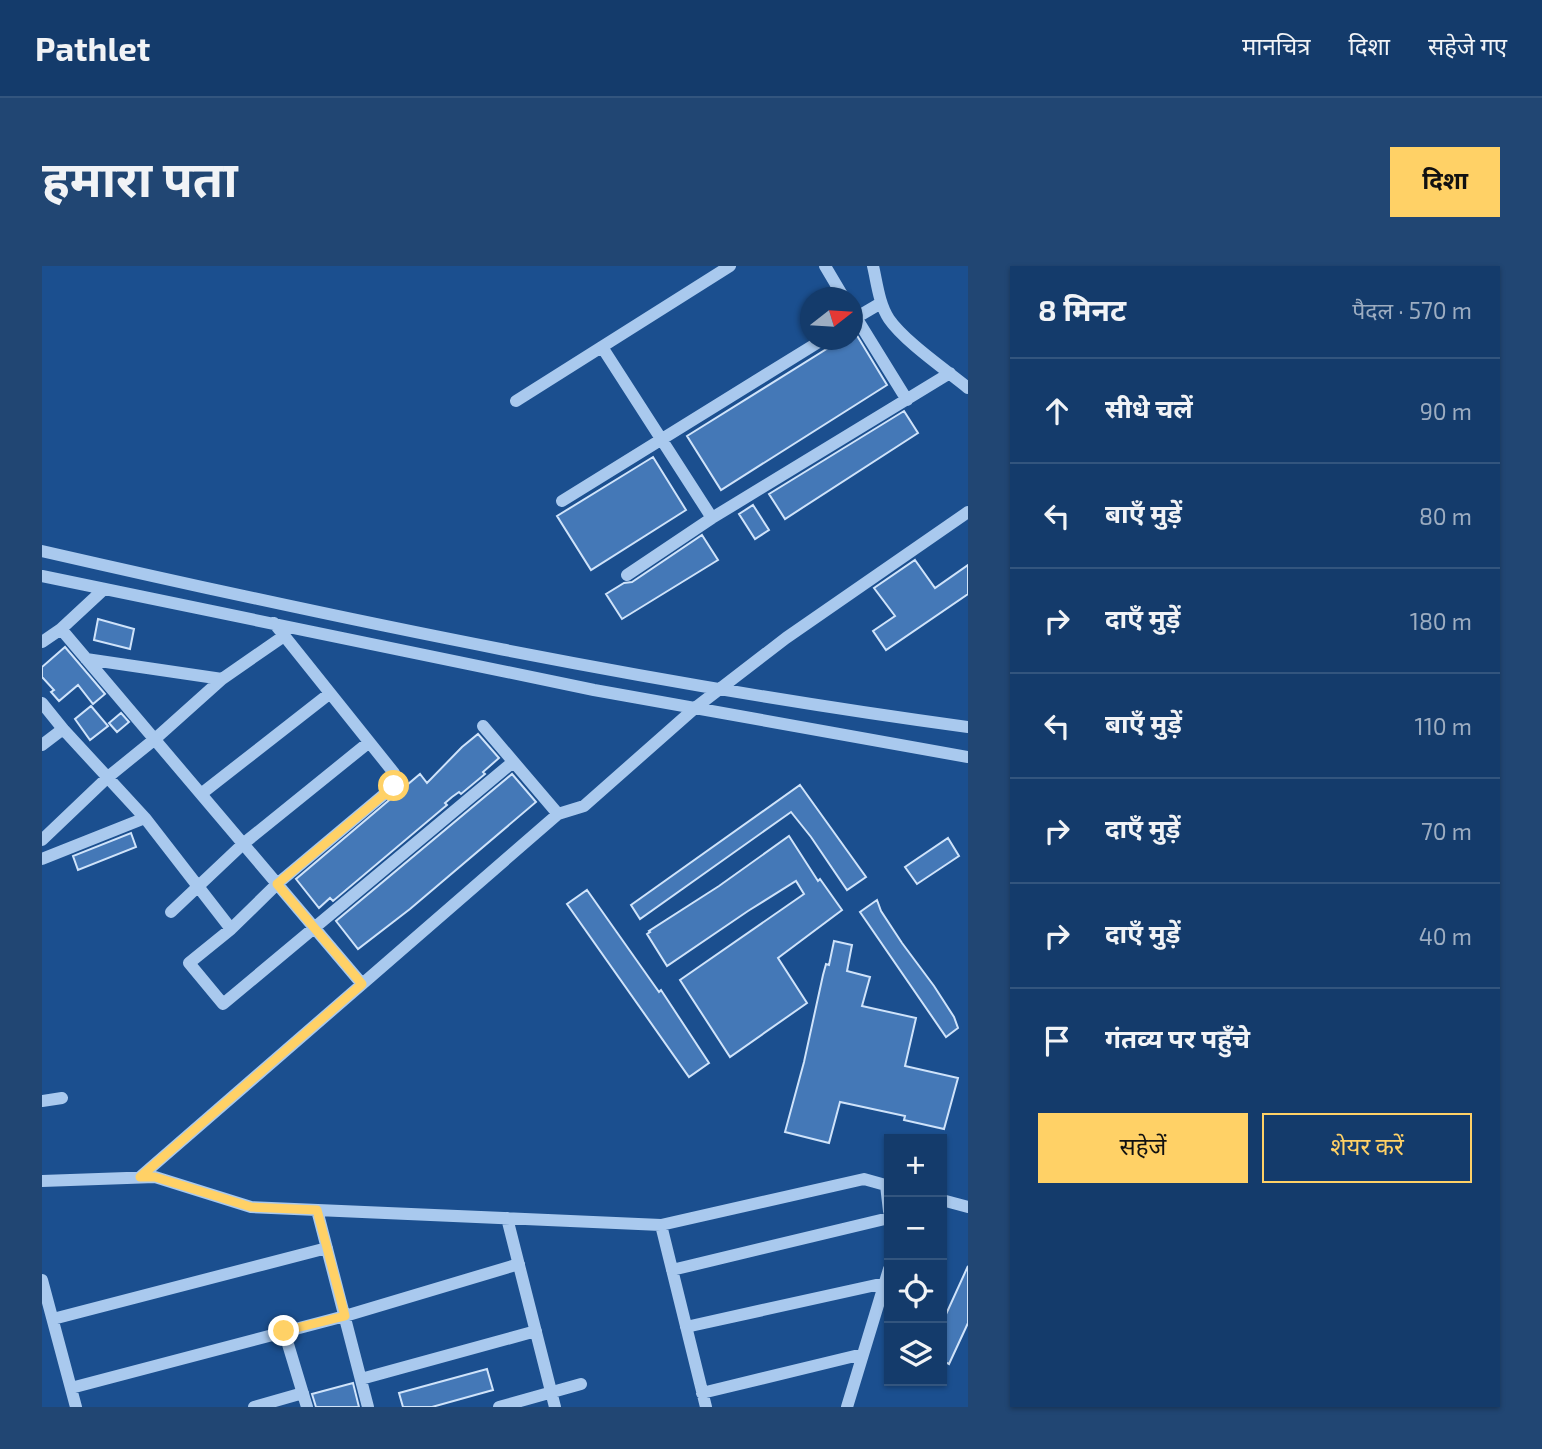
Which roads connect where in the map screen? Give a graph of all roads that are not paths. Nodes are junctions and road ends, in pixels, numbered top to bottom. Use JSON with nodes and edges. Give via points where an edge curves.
{"nodes":[{"id":1,"x":730,"y":266,"type":"edge"},
{"id":2,"x":825,"y":266,"type":"edge"},
{"id":3,"x":873,"y":266,"type":"edge"},
{"id":4,"x":837,"y":287,"type":"edge"},
{"id":5,"x":881,"y":303,"type":"junction"},
{"id":6,"x":863,"y":312,"type":"edge"},
{"id":7,"x":863,"y":330,"type":"edge"},
{"id":8,"x":602,"y":347,"type":"junction"},
{"id":9,"x":805,"y":350,"type":"edge"},
{"id":10,"x":950,"y":373,"type":"junction"},
{"id":11,"x":968,"y":388,"type":"edge"},
{"id":12,"x":907,"y":400,"type":"junction"},
{"id":13,"x":516,"y":401,"type":"dead end"},
{"id":14,"x":661,"y":439,"type":"junction"},
{"id":15,"x":562,"y":501,"type":"dead end"},
{"id":16,"x":968,"y":512,"type":"edge"},
{"id":17,"x":712,"y":518,"type":"junction"},
{"id":18,"x":42,"y":551,"type":"edge"},
{"id":19,"x":627,"y":575,"type":"dead end"},
{"id":20,"x":42,"y":576,"type":"edge"},
{"id":21,"x":103,"y":590,"type":"junction"},
{"id":22,"x":274,"y":623,"type":"junction"},
{"id":23,"x":61,"y":629,"type":"junction"},
{"id":24,"x":284,"y":636,"type":"junction"},
{"id":25,"x":42,"y":642,"type":"edge"},
{"id":26,"x":86,"y":659,"type":"junction"},
{"id":27,"x":222,"y":678,"type":"junction"},
{"id":28,"x":719,"y":689,"type":"junction"},
{"id":29,"x":329,"y":694,"type":"junction"},
{"id":30,"x":42,"y":703,"type":"edge"},
{"id":31,"x":695,"y":708,"type":"junction"},
{"id":32,"x":483,"y":726,"type":"dead end"},
{"id":33,"x":968,"y":727,"type":"edge"},
{"id":34,"x":63,"y":729,"type":"junction"},
{"id":35,"x":155,"y":739,"type":"junction"},
{"id":36,"x":368,"y":743,"type":"junction"},
{"id":37,"x":42,"y":745,"type":"edge"},
{"id":38,"x":968,"y":757,"type":"edge"},
{"id":39,"x":513,"y":762,"type":"junction"},
{"id":40,"x":108,"y":777,"type":"junction"},
{"id":41,"x":201,"y":794,"type":"junction"},
{"id":42,"x":558,"y":814,"type":"junction"},
{"id":43,"x":145,"y":818,"type":"junction"},
{"id":44,"x":42,"y":840,"type":"edge"},
{"id":45,"x":243,"y":844,"type":"junction"},
{"id":46,"x":42,"y":859,"type":"edge"},
{"id":47,"x":277,"y":884,"type":"junction"},
{"id":48,"x":199,"y":887,"type":"junction"},
{"id":49,"x":171,"y":912,"type":"dead end"},
{"id":50,"x":230,"y":929,"type":"junction"},
{"id":51,"x":315,"y":929,"type":"junction"},
{"id":52,"x":362,"y":984,"type":"junction"},
{"id":53,"x":62,"y":1098,"type":"dead end"},
{"id":54,"x":42,"y":1101,"type":"edge"},
{"id":55,"x":140,"y":1177,"type":"junction"},
{"id":56,"x":42,"y":1181,"type":"edge"},
{"id":57,"x":884,"y":1184,"type":"edge"},
{"id":58,"x":947,"y":1201,"type":"edge"},
{"id":59,"x":968,"y":1207,"type":"edge"},
{"id":60,"x":317,"y":1210,"type":"junction"},
{"id":61,"x":507,"y":1218,"type":"junction"},
{"id":62,"x":884,"y":1219,"type":"edge"},
{"id":63,"x":661,"y":1224,"type":"junction"},
{"id":64,"x":327,"y":1248,"type":"junction"},
{"id":65,"x":519,"y":1264,"type":"junction"},
{"id":66,"x":672,"y":1270,"type":"junction"},
{"id":67,"x":42,"y":1280,"type":"edge"},
{"id":68,"x":884,"y":1283,"type":"edge"},
{"id":69,"x":884,"y":1286,"type":"edge"},
{"id":70,"x":345,"y":1316,"type":"junction"},
{"id":71,"x":53,"y":1320,"type":"junction"},
{"id":72,"x":686,"y":1327,"type":"junction"},
{"id":73,"x":284,"y":1331,"type":"junction"},
{"id":74,"x":536,"y":1331,"type":"junction"},
{"id":75,"x":863,"y":1353,"type":"junction"},
{"id":76,"x":361,"y":1380,"type":"junction"},
{"id":77,"x":581,"y":1384,"type":"dead end"},
{"id":78,"x":71,"y":1388,"type":"junction"},
{"id":79,"x":551,"y":1391,"type":"junction"},
{"id":80,"x":702,"y":1392,"type":"junction"},
{"id":81,"x":303,"y":1393,"type":"junction"},
{"id":82,"x":76,"y":1407,"type":"edge"},
{"id":83,"x":254,"y":1407,"type":"edge"},
{"id":84,"x":307,"y":1407,"type":"edge"},
{"id":85,"x":368,"y":1407,"type":"edge"},
{"id":86,"x":499,"y":1407,"type":"edge"},
{"id":87,"x":555,"y":1407,"type":"edge"},
{"id":88,"x":706,"y":1407,"type":"edge"},
{"id":89,"x":847,"y":1407,"type":"edge"}],
"edges":[{"from":1,"to":8,"type":"street"},
{"from":2,"to":4,"type":"street"},
{"from":3,"to":5,"type":"street"},
{"from":5,"to":6,"type":"street"},
{"from":5,"to":10,"type":"street","via":[[888,318]]},
{"from":7,"to":12,"type":"street"},
{"from":8,"to":13,"type":"street"},
{"from":8,"to":14,"type":"street"},
{"from":9,"to":14,"type":"street"},
{"from":10,"to":11,"type":"street"},
{"from":10,"to":12,"type":"street"},
{"from":12,"to":17,"type":"street"},
{"from":14,"to":15,"type":"street"},
{"from":14,"to":17,"type":"street"},
{"from":16,"to":28,"type":"street"},
{"from":17,"to":19,"type":"street"},
{"from":18,"to":28,"type":"street","via":[[249,598]]},
{"from":20,"to":21,"type":"street"},
{"from":21,"to":22,"type":"street"},
{"from":21,"to":23,"type":"street"},
{"from":22,"to":24,"type":"street"},
{"from":22,"to":31,"type":"street"},
{"from":23,"to":25,"type":"street"},
{"from":23,"to":26,"type":"street"},
{"from":24,"to":27,"type":"street"},
{"from":24,"to":29,"type":"street"},
{"from":26,"to":27,"type":"street"},
{"from":26,"to":35,"type":"street"},
{"from":27,"to":35,"type":"street"},
{"from":28,"to":31,"type":"street"},
{"from":28,"to":33,"type":"street"},
{"from":29,"to":36,"type":"street"},
{"from":29,"to":41,"type":"street"},
{"from":30,"to":34,"type":"street"},
{"from":31,"to":38,"type":"street"},
{"from":31,"to":42,"type":"street","via":[[584,806]]},
{"from":32,"to":39,"type":"street"},
{"from":34,"to":37,"type":"street"},
{"from":34,"to":40,"type":"street"},
{"from":35,"to":40,"type":"street"},
{"from":35,"to":41,"type":"street"},
{"from":36,"to":45,"type":"street"},
{"from":36,"to":47,"type":"street","via":[[394,773],[394,786]]},
{"from":39,"to":42,"type":"street"},
{"from":39,"to":51,"type":"street"},
{"from":40,"to":43,"type":"street"},
{"from":40,"to":44,"type":"street"},
{"from":41,"to":45,"type":"street"},
{"from":42,"to":52,"type":"street"},
{"from":43,"to":46,"type":"street"},
{"from":43,"to":48,"type":"street"},
{"from":45,"to":47,"type":"street"},
{"from":45,"to":48,"type":"street"},
{"from":47,"to":50,"type":"street"},
{"from":47,"to":51,"type":"street"},
{"from":48,"to":49,"type":"street"},
{"from":48,"to":50,"type":"street"},
{"from":50,"to":51,"type":"street","via":[[188,963],[223,1004]]},
{"from":51,"to":52,"type":"street"},
{"from":52,"to":55,"type":"street"},
{"from":53,"to":54,"type":"street"},
{"from":55,"to":56,"type":"street"},
{"from":55,"to":60,"type":"street","via":[[155,1177],[251,1207]]},
{"from":57,"to":63,"type":"street","via":[[864,1179]]},
{"from":58,"to":59,"type":"street"},
{"from":60,"to":61,"type":"street"},
{"from":60,"to":64,"type":"street"},
{"from":61,"to":63,"type":"street"},
{"from":61,"to":65,"type":"street"},
{"from":62,"to":66,"type":"street"},
{"from":63,"to":66,"type":"street"},
{"from":64,"to":70,"type":"street"},
{"from":64,"to":71,"type":"street"},
{"from":65,"to":70,"type":"street"},
{"from":65,"to":74,"type":"street"},
{"from":66,"to":72,"type":"street"},
{"from":67,"to":71,"type":"street"},
{"from":68,"to":72,"type":"street"},
{"from":69,"to":75,"type":"street"},
{"from":70,"to":73,"type":"street"},
{"from":70,"to":76,"type":"street"},
{"from":71,"to":78,"type":"street"},
{"from":72,"to":80,"type":"street"},
{"from":73,"to":78,"type":"street"},
{"from":73,"to":81,"type":"street"},
{"from":74,"to":76,"type":"street"},
{"from":74,"to":79,"type":"street"},
{"from":75,"to":80,"type":"street"},
{"from":75,"to":89,"type":"street"},
{"from":76,"to":85,"type":"street"},
{"from":77,"to":79,"type":"street"},
{"from":78,"to":82,"type":"street"},
{"from":79,"to":86,"type":"street"},
{"from":79,"to":87,"type":"street"},
{"from":80,"to":88,"type":"street"},
{"from":81,"to":83,"type":"street"},
{"from":81,"to":84,"type":"street"}]}
